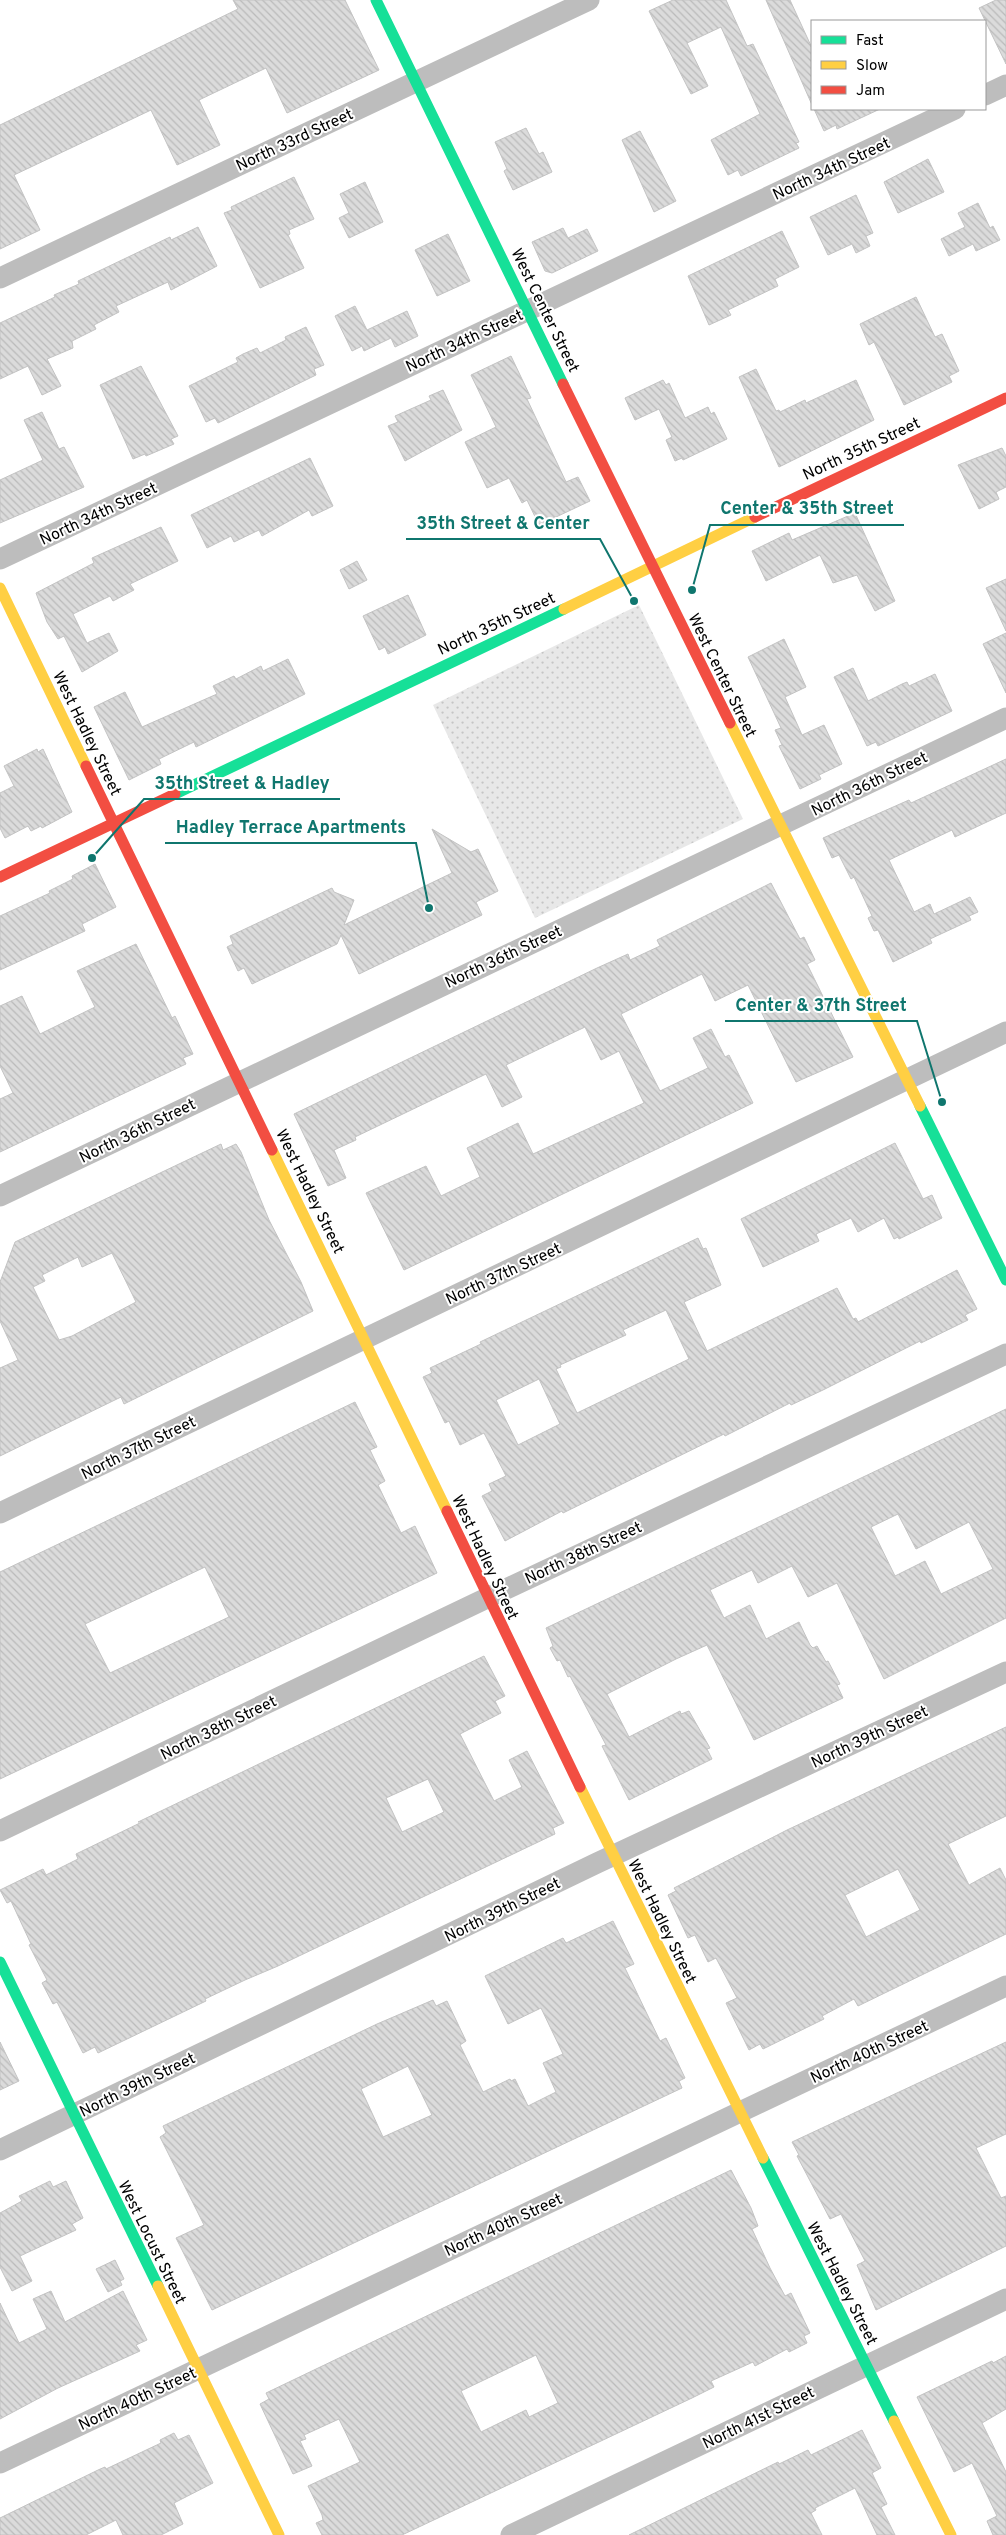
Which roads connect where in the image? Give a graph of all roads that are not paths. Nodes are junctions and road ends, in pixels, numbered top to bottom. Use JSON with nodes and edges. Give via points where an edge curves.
{"nodes":[{"id":1,"x":376,"y":0,"type":"edge"},
{"id":2,"x":589,"y":0,"type":"edge"},
{"id":3,"x":416,"y":82,"type":"junction"},
{"id":4,"x":1006,"y":85,"type":"edge"},
{"id":5,"x":986,"y":95,"type":"edge"},
{"id":6,"x":953,"y":110,"type":"edge"},
{"id":7,"x":0,"y":278,"type":"edge"},
{"id":8,"x":527,"y":310,"type":"junction"},
{"id":9,"x":1006,"y":398,"type":"edge"},
{"id":10,"x":0,"y":559,"type":"edge"},
{"id":11,"x":652,"y":568,"type":"junction"},
{"id":12,"x":0,"y":588,"type":"edge"},
{"id":13,"x":1006,"y":718,"type":"edge"},
{"id":14,"x":113,"y":823,"type":"junction"},
{"id":15,"x":780,"y":826,"type":"junction"},
{"id":16,"x":0,"y":877,"type":"edge"},
{"id":17,"x":1006,"y":1032,"type":"edge"},
{"id":18,"x":906,"y":1079,"type":"junction"},
{"id":19,"x":240,"y":1081,"type":"junction"},
{"id":20,"x":0,"y":1196,"type":"edge"},
{"id":21,"x":1006,"y":1280,"type":"edge"},
{"id":22,"x":365,"y":1339,"type":"junction"},
{"id":23,"x":1006,"y":1354,"type":"edge"},
{"id":24,"x":0,"y":1513,"type":"edge"},
{"id":25,"x":487,"y":1598,"type":"junction"},
{"id":26,"x":1006,"y":1672,"type":"edge"},
{"id":27,"x":0,"y":1831,"type":"edge"},
{"id":28,"x":613,"y":1856,"type":"junction"},
{"id":29,"x":0,"y":1962,"type":"edge"},
{"id":30,"x":1006,"y":1986,"type":"edge"},
{"id":31,"x":739,"y":2112,"type":"junction"},
{"id":32,"x":74,"y":2114,"type":"junction"},
{"id":33,"x":0,"y":2150,"type":"edge"},
{"id":34,"x":1006,"y":2299,"type":"edge"},
{"id":35,"x":866,"y":2366,"type":"junction"},
{"id":36,"x":197,"y":2370,"type":"junction"},
{"id":37,"x":0,"y":2463,"type":"edge"},
{"id":38,"x":279,"y":2535,"type":"edge"},
{"id":39,"x":511,"y":2535,"type":"edge"},
{"id":40,"x":951,"y":2535,"type":"edge"}],
"edges":[{"from":1,"to":3,"type":"street","name":"West Center Street"},
{"from":2,"to":3,"type":"street","name":"North 33rd Street"},
{"from":3,"to":7,"type":"street","name":"North 33rd Street"},
{"from":3,"to":8,"type":"street","name":"West Center Street"},
{"from":4,"to":5,"type":"street"},
{"from":6,"to":8,"type":"street","name":"North 34th Street"},
{"from":8,"to":10,"type":"street","name":"North 34th Street"},
{"from":8,"to":11,"type":"street","name":"West Center Street"},
{"from":9,"to":11,"type":"street","name":"North 35th Street"},
{"from":11,"to":14,"type":"street","name":"North 35th Street"},
{"from":11,"to":15,"type":"street","name":"West Center Street"},
{"from":12,"to":14,"type":"street","name":"West Hadley Street"},
{"from":13,"to":15,"type":"street","name":"North 36th Street"},
{"from":14,"to":16,"type":"street","name":"North 35th Street"},
{"from":14,"to":19,"type":"street","name":"West Hadley Street"},
{"from":15,"to":18,"type":"street","name":"West Center Street"},
{"from":15,"to":19,"type":"street","name":"North 36th Street"},
{"from":17,"to":18,"type":"street","name":"North 37th Street"},
{"from":18,"to":21,"type":"street","name":"West Center Street"},
{"from":18,"to":22,"type":"street","name":"North 37th Street"},
{"from":19,"to":20,"type":"street","name":"North 36th Street"},
{"from":19,"to":22,"type":"street","name":"West Hadley Street"},
{"from":22,"to":24,"type":"street","name":"North 37th Street"},
{"from":22,"to":25,"type":"street","name":"West Hadley Street"},
{"from":23,"to":25,"type":"street","name":"North 38th Street"},
{"from":25,"to":27,"type":"street","name":"North 38th Street"},
{"from":25,"to":28,"type":"street","name":"West Hadley Street"},
{"from":26,"to":28,"type":"street","name":"North 39th Street"},
{"from":28,"to":31,"type":"street","name":"West Hadley Street"},
{"from":28,"to":32,"type":"street","name":"North 39th Street"},
{"from":29,"to":32,"type":"street","name":"West Locust Street"},
{"from":30,"to":31,"type":"street","name":"North 40th Street"},
{"from":31,"to":35,"type":"street","name":"West Hadley Street"},
{"from":31,"to":36,"type":"street","name":"North 40th Street"},
{"from":32,"to":33,"type":"street","name":"North 39th Street"},
{"from":32,"to":36,"type":"street","name":"West Locust Street"},
{"from":34,"to":35,"type":"street","name":"North 41st Street"},
{"from":35,"to":39,"type":"street","name":"North 41st Street"},
{"from":35,"to":40,"type":"street","name":"West Hadley Street"},
{"from":36,"to":37,"type":"street","name":"North 40th Street"},
{"from":36,"to":38,"type":"street","name":"West Locust Street"}]}
